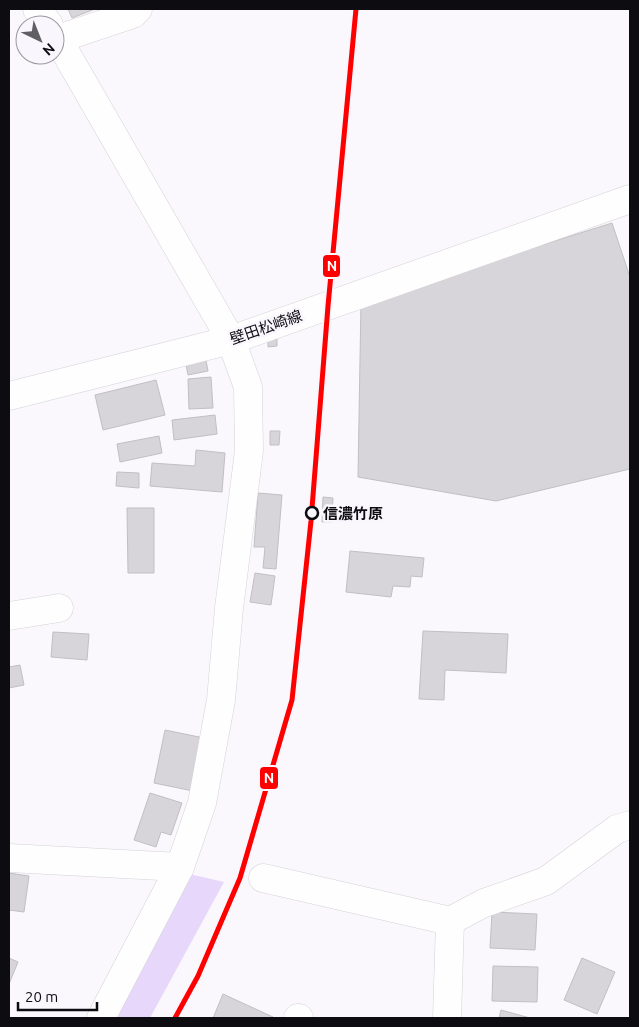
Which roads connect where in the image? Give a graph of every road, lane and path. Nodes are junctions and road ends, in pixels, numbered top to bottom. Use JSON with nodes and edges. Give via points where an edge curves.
{"nodes":[{"id":1,"x":138,"y":9,"type":"edge"},
{"id":2,"x":65,"y":29,"type":"edge"},
{"id":3,"x":65,"y":51,"type":"edge"},
{"id":4,"x":630,"y":199,"type":"edge"},
{"id":5,"x":231,"y":340,"type":"junction"},
{"id":6,"x":9,"y":396,"type":"edge"},
{"id":7,"x":59,"y":608,"type":"dead end"},
{"id":8,"x":9,"y":616,"type":"edge"},
{"id":9,"x":630,"y":825,"type":"edge"},
{"id":10,"x":9,"y":858,"type":"edge"},
{"id":11,"x":180,"y":867,"type":"junction"},
{"id":12,"x":263,"y":878,"type":"dead end"},
{"id":13,"x":450,"y":921,"type":"junction"},
{"id":14,"x":101,"y":1018,"type":"edge"},
{"id":15,"x":447,"y":1018,"type":"edge"}],
"edges":[{"from":1,"to":2,"type":"street","via":[[133,14]]},
{"from":3,"to":5,"type":"street"},
{"from":4,"to":5,"type":"street","name":"壁田松崎線"},
{"from":5,"to":6,"type":"street","name":"壁田松崎線"},
{"from":5,"to":11,"type":"street","via":[[248,387],[249,452],[221,700],[202,803]]},
{"from":7,"to":8,"type":"street"},
{"from":9,"to":13,"type":"street","via":[[617,829],[546,881],[484,903]]},
{"from":10,"to":11,"type":"street"},
{"from":11,"to":14,"type":"street"},
{"from":12,"to":13,"type":"street"},
{"from":13,"to":15,"type":"street"}]}
